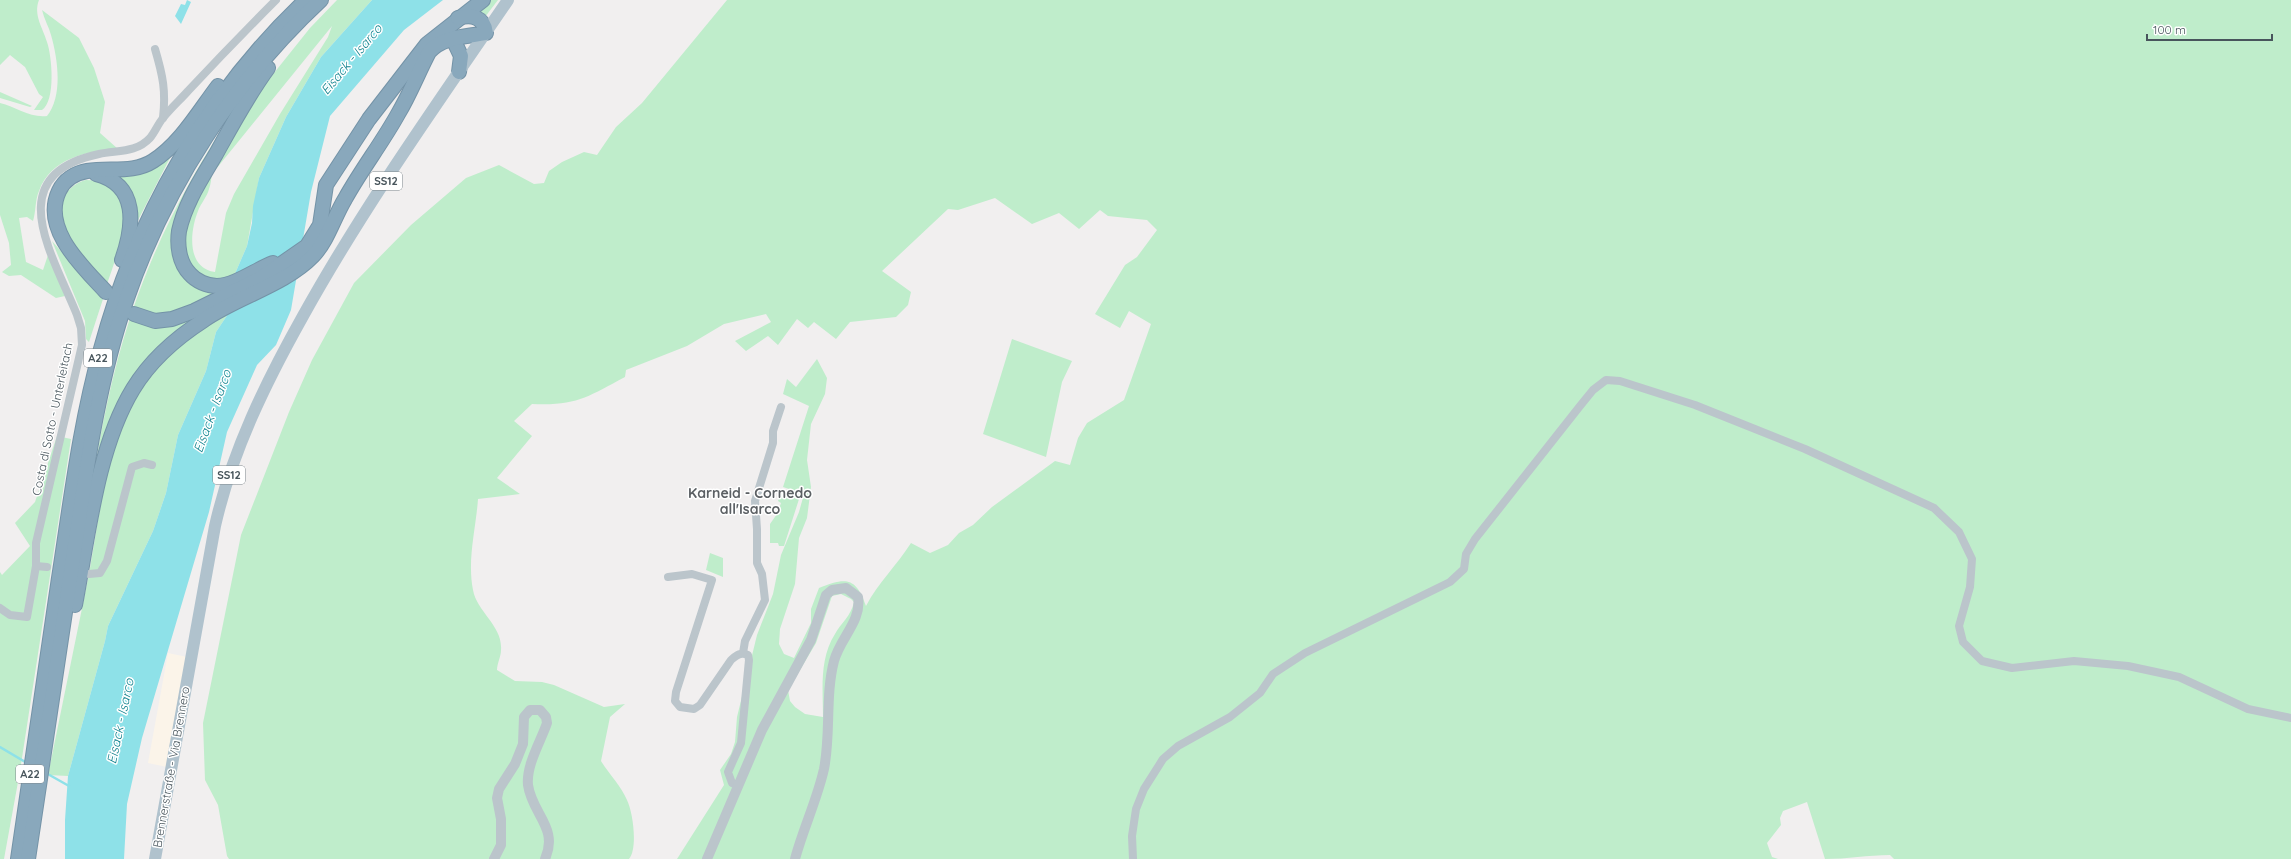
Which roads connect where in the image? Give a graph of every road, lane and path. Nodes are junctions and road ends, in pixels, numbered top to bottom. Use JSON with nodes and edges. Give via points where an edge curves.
{"nodes":[{"id":1,"x":276,"y":0,"type":"edge"},
{"id":2,"x":306,"y":0,"type":"edge"},
{"id":3,"x":321,"y":0,"type":"edge"},
{"id":4,"x":326,"y":0,"type":"edge"},
{"id":5,"x":483,"y":0,"type":"edge"},
{"id":6,"x":508,"y":0,"type":"edge"},
{"id":7,"x":458,"y":18,"type":"junction"},
{"id":8,"x":279,"y":27,"type":"junction"},
{"id":9,"x":486,"y":33,"type":"junction"},
{"id":10,"x":453,"y":38,"type":"junction"},
{"id":11,"x":155,"y":49,"type":"dead end"},
{"id":12,"x":459,"y":72,"type":"junction"},
{"id":13,"x":163,"y":118,"type":"junction"},
{"id":14,"x":86,"y":171,"type":"junction"},
{"id":15,"x":309,"y":252,"type":"junction"},
{"id":16,"x":292,"y":263,"type":"junction"},
{"id":17,"x":106,"y":292,"type":"dead end"},
{"id":18,"x":134,"y":314,"type":"dead end"},
{"id":19,"x":100,"y":351,"type":"junction"},
{"id":20,"x":781,"y":407,"type":"dead end"},
{"id":21,"x":152,"y":465,"type":"dead end"},
{"id":22,"x":36,"y":566,"type":"junction"},
{"id":23,"x":47,"y":567,"type":"dead end"},
{"id":24,"x":89,"y":574,"type":"dead end"},
{"id":25,"x":668,"y":577,"type":"dead end"},
{"id":26,"x":0,"y":608,"type":"edge"},
{"id":27,"x":743,"y":653,"type":"junction"},
{"id":28,"x":57,"y":664,"type":"junction"},
{"id":29,"x":2291,"y":718,"type":"edge"},
{"id":30,"x":40,"y":738,"type":"junction"},
{"id":31,"x":737,"y":785,"type":"junction"},
{"id":32,"x":29,"y":818,"type":"junction"},
{"id":33,"x":18,"y":859,"type":"edge"},
{"id":34,"x":28,"y":859,"type":"edge"},
{"id":35,"x":155,"y":859,"type":"edge"},
{"id":36,"x":494,"y":859,"type":"edge"},
{"id":37,"x":545,"y":859,"type":"edge"},
{"id":38,"x":707,"y":859,"type":"edge"},
{"id":39,"x":795,"y":859,"type":"edge"},
{"id":40,"x":1133,"y":859,"type":"edge"}],
"edges":[{"from":1,"to":13,"type":"street","name":"Costa di Sotto - Unterleitach","via":[[220,55]]},
{"from":2,"to":8,"type":"highway","number":"A22"},
{"from":3,"to":28,"type":"highway","number":"A22","via":[[258,68],[208,134],[172,194],[140,263],[115,337],[95,419]]},
{"from":4,"to":16,"type":"highway","via":[[264,75],[241,109],[201,179],[183,218],[178,243],[182,263],[188,271],[202,282],[216,286],[232,282],[259,268]]},
{"from":5,"to":7,"type":"highway"},
{"from":6,"to":9,"type":"main road","number":"SS12"},
{"from":7,"to":9,"type":"highway","via":[[476,18],[483,23]]},
{"from":7,"to":15,"type":"highway","via":[[419,52],[330,177],[323,193],[318,230]]},
{"from":8,"to":14,"type":"highway","via":[[243,57],[175,141],[157,158],[136,168]]},
{"from":8,"to":19,"type":"highway","number":"A22","via":[[222,96],[177,164],[131,260],[113,306]]},
{"from":9,"to":10,"type":"highway"},
{"from":9,"to":12,"type":"main road","number":"SS12"},
{"from":10,"to":12,"type":"highway","via":[[461,56]]},
{"from":10,"to":15,"type":"highway","via":[[441,42],[429,52],[399,114],[345,199],[325,240]]},
{"from":11,"to":13,"type":"street","via":[[166,96]]},
{"from":12,"to":35,"type":"main road","name":"Brennerstraße - Via Brennero","number":"SS12","via":[[350,235],[291,337],[263,392],[224,488]]},
{"from":13,"to":22,"type":"street","name":"Costa di Sotto - Unterleitach","via":[[150,138],[131,150],[99,154],[66,165],[50,178],[42,192],[38,208],[42,229],[77,315],[82,345],[36,543]]},
{"from":14,"to":17,"type":"highway","via":[[68,179],[61,187],[56,197],[55,218],[66,244]]},
{"from":14,"to":19,"type":"highway","via":[[113,179],[124,191],[130,209],[127,243],[106,309]]},
{"from":15,"to":16,"type":"highway"},
{"from":16,"to":18,"type":"highway","via":[[210,304],[172,319],[155,321]]},
{"from":16,"to":28,"type":"highway","via":[[205,319],[165,350],[133,390],[106,452],[72,620]]},
{"from":19,"to":30,"type":"highway","number":"A22","via":[[77,462]]},
{"from":20,"to":27,"type":"street","via":[[773,431],[773,443],[754,501],[757,563],[762,574],[765,600],[745,641]]},
{"from":21,"to":24,"type":"street","via":[[144,463],[132,467],[107,561],[100,573]]},
{"from":22,"to":23,"type":"street"},
{"from":22,"to":26,"type":"street","name":"Costa di Sotto - Unterleitach","via":[[27,617],[10,615]]},
{"from":25,"to":27,"type":"street","via":[[692,574],[712,580],[676,692],[675,700],[680,707],[687,709],[700,705],[731,660]]},
{"from":27,"to":31,"type":"street","via":[[748,655],[749,660],[741,743],[728,772],[732,783]]},
{"from":28,"to":30,"type":"highway","number":"A22"},
{"from":29,"to":40,"type":"street","via":[[2248,708],[2179,677],[2128,666],[2074,661],[2012,668],[1982,661],[1963,642],[1958,626],[1970,587],[1972,559],[1959,532],[1934,508],[1805,449],[1695,406],[1620,381],[1606,380],[1593,390],[1475,540],[1466,554],[1464,569],[1450,582],[1305,653],[1273,674],[1260,693],[1230,717],[1178,746],[1163,759],[1144,789],[1136,809],[1132,836]]},
{"from":30,"to":32,"type":"highway","number":"A22"},
{"from":31,"to":38,"type":"street"},
{"from":31,"to":39,"type":"street","via":[[762,730],[811,640],[826,595],[838,588],[853,591],[858,597],[859,610],[834,660],[824,769]]},
{"from":32,"to":33,"type":"highway","number":"A22"},
{"from":32,"to":34,"type":"highway","number":"A22"},
{"from":36,"to":37,"type":"street","via":[[501,845],[497,798],[499,789],[515,764],[523,744],[524,717],[530,710],[540,710],[547,723],[532,763],[528,783],[551,841]]}]}
